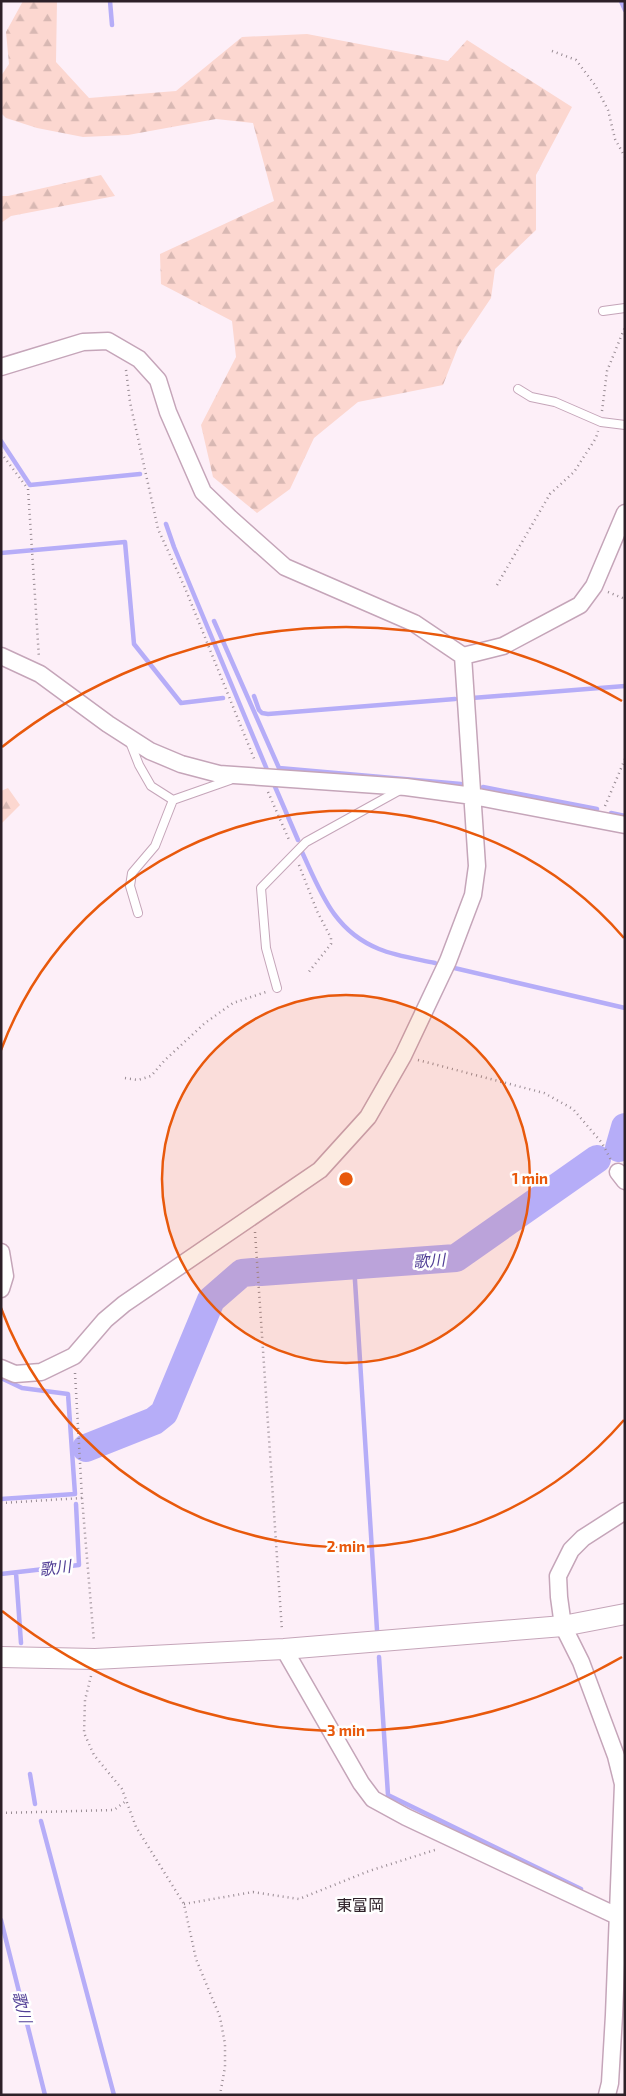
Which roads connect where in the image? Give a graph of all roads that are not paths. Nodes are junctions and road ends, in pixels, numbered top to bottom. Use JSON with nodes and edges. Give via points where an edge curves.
{"nodes":[{"id":1,"x":625,"y":308,"type":"edge"},
{"id":2,"x":603,"y":311,"type":"dead end"},
{"id":3,"x":1,"y":367,"type":"edge"},
{"id":4,"x":518,"y":389,"type":"dead end"},
{"id":5,"x":625,"y":425,"type":"edge"},
{"id":6,"x":625,"y":513,"type":"edge"},
{"id":7,"x":1,"y":656,"type":"edge"},
{"id":8,"x":463,"y":656,"type":"junction"},
{"id":9,"x":129,"y":739,"type":"junction"},
{"id":10,"x":239,"y":776,"type":"junction"},
{"id":11,"x":406,"y":787,"type":"junction"},
{"id":12,"x":473,"y":796,"type":"junction"},
{"id":13,"x":173,"y":800,"type":"junction"},
{"id":14,"x":625,"y":825,"type":"edge"},
{"id":15,"x":138,"y":913,"type":"dead end"},
{"id":16,"x":277,"y":988,"type":"road end"},
{"id":17,"x":1,"y":1252,"type":"edge"},
{"id":18,"x":1,"y":1289,"type":"edge"},
{"id":19,"x":1,"y":1368,"type":"edge"},
{"id":20,"x":625,"y":1511,"type":"edge"},
{"id":21,"x":625,"y":1614,"type":"edge"},
{"id":22,"x":563,"y":1626,"type":"junction"},
{"id":23,"x":284,"y":1649,"type":"junction"},
{"id":24,"x":1,"y":1657,"type":"edge"},
{"id":25,"x":617,"y":1916,"type":"junction"},
{"id":26,"x":612,"y":2091,"type":"edge"}],
"edges":[{"from":1,"to":2,"type":"lane"},
{"from":3,"to":8,"type":"street","via":[[83,342],[108,341],[139,358],[158,380],[168,412],[203,492],[230,518],[285,567],[414,623]]},
{"from":4,"to":5,"type":"lane","via":[[601,422]]},
{"from":6,"to":8,"type":"street","via":[[594,586],[580,605],[503,646]]},
{"from":7,"to":9,"type":"street","via":[[40,674]]},
{"from":8,"to":12,"type":"street"},
{"from":9,"to":10,"type":"street","via":[[181,764]]},
{"from":9,"to":13,"type":"lane","via":[[151,786]]},
{"from":10,"to":11,"type":"street"},
{"from":10,"to":13,"type":"lane"},
{"from":11,"to":12,"type":"street"},
{"from":11,"to":16,"type":"lane","via":[[306,842],[261,888],[266,948]]},
{"from":12,"to":14,"type":"street"},
{"from":12,"to":19,"type":"street","via":[[477,866],[473,896],[448,961],[403,1056],[368,1117],[320,1170],[124,1304],[105,1320],[74,1356],[41,1372],[15,1374]]},
{"from":13,"to":15,"type":"lane","via":[[155,846],[132,873],[130,886]]},
{"from":17,"to":18,"type":"street","via":[[5,1276]]},
{"from":20,"to":22,"type":"street","via":[[583,1538],[571,1550],[558,1576]]},
{"from":21,"to":22,"type":"street"},
{"from":22,"to":23,"type":"street"},
{"from":22,"to":25,"type":"street","via":[[581,1662],[623,1784]]},
{"from":23,"to":24,"type":"street","via":[[95,1659]]},
{"from":23,"to":25,"type":"street","via":[[373,1799]]},
{"from":25,"to":26,"type":"street"}]}
